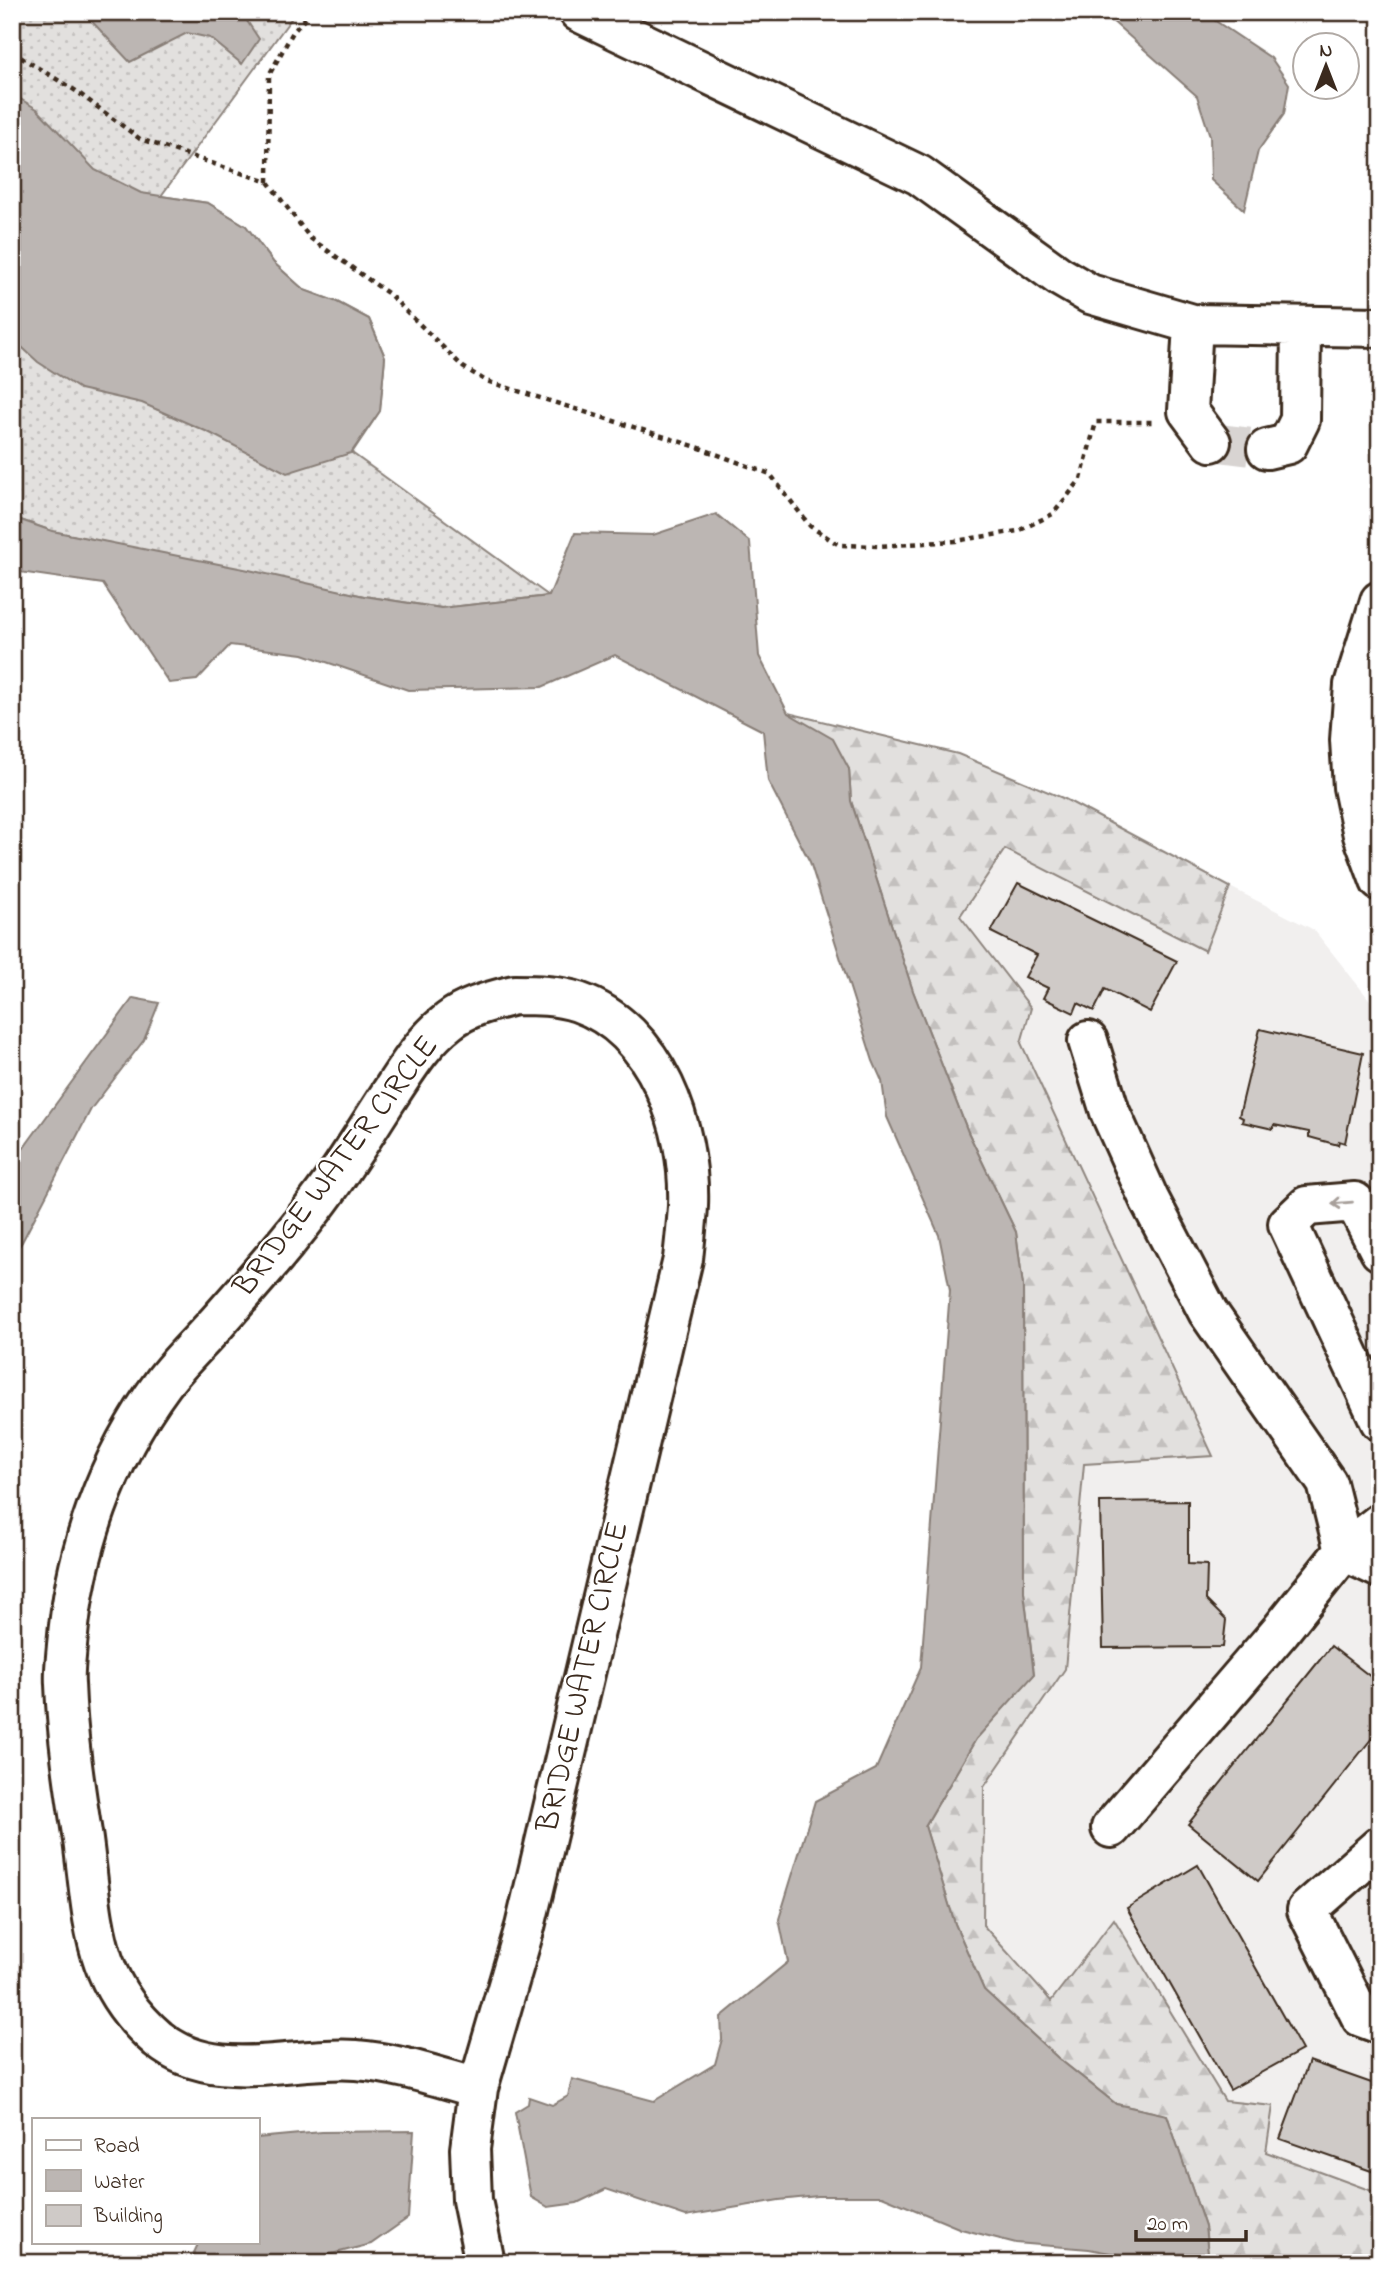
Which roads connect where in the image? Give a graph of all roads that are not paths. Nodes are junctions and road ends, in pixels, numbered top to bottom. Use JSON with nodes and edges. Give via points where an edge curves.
{"nodes":[{"id":1,"x":579,"y":12,"type":"edge"},
{"id":2,"x":1193,"y":324,"type":"junction"},
{"id":3,"x":1301,"y":326,"type":"junction"},
{"id":4,"x":1380,"y":327,"type":"edge"},
{"id":5,"x":1211,"y":442,"type":"dead end"},
{"id":6,"x":1267,"y":449,"type":"tunnel mouth"},
{"id":7,"x":1380,"y":601,"type":"edge"},
{"id":8,"x":1380,"y":881,"type":"edge"},
{"id":9,"x":1088,"y":1041,"type":"dead end"},
{"id":10,"x":1380,"y":1251,"type":"edge"},
{"id":11,"x":1380,"y":1421,"type":"edge"},
{"id":12,"x":1380,"y":1523,"type":"edge"},
{"id":13,"x":1344,"y":1551,"type":"junction"},
{"id":14,"x":1380,"y":1568,"type":"edge"},
{"id":15,"x":1111,"y":1828,"type":"dead end"},
{"id":16,"x":1380,"y":1846,"type":"edge"},
{"id":17,"x":1380,"y":2024,"type":"edge"},
{"id":18,"x":478,"y":2088,"type":"junction"},
{"id":19,"x":485,"y":2263,"type":"edge"}],
"edges":[{"from":1,"to":2,"type":"street","via":[[919,175],[1090,294]]},
{"from":2,"to":3,"type":"street"},
{"from":2,"to":5,"type":"street","via":[[1188,411]]},
{"from":3,"to":4,"type":"street"},
{"from":3,"to":6,"type":"street","via":[[1300,420],[1288,444]]},
{"from":7,"to":8,"type":"street","via":[[1354,685],[1350,740],[1363,835]]},
{"from":9,"to":13,"type":"street","via":[[1110,1112],[1149,1199],[1208,1312],[1326,1483]]},
{"from":10,"to":11,"type":"street","one_way":true,"via":[[1355,1202],[1307,1206],[1287,1224]]},
{"from":12,"to":13,"type":"street"},
{"from":13,"to":14,"type":"street"},
{"from":13,"to":15,"type":"street"},
{"from":16,"to":17,"type":"street","via":[[1307,1909],[1361,2017]]},
{"from":18,"to":18,"type":"street","name":"BRIDGE WATER CIRCLE","via":[[525,1927],[683,1259],[688,1204],[684,1148],[653,1063],[633,1037],[607,1016],[577,1002],[545,995],[514,995],[474,1006],[449,1020],[419,1050],[286,1245],[164,1382],[127,1438],[103,1486],[85,1541],[70,1615],[64,1682],[98,1951],[110,1982],[128,2009],[161,2041],[183,2054],[219,2064],[354,2060],[394,2065]]},
{"from":18,"to":19,"type":"street","name":"BRIDGE WATER CIRCLE","via":[[470,2149],[472,2200]]}]}
